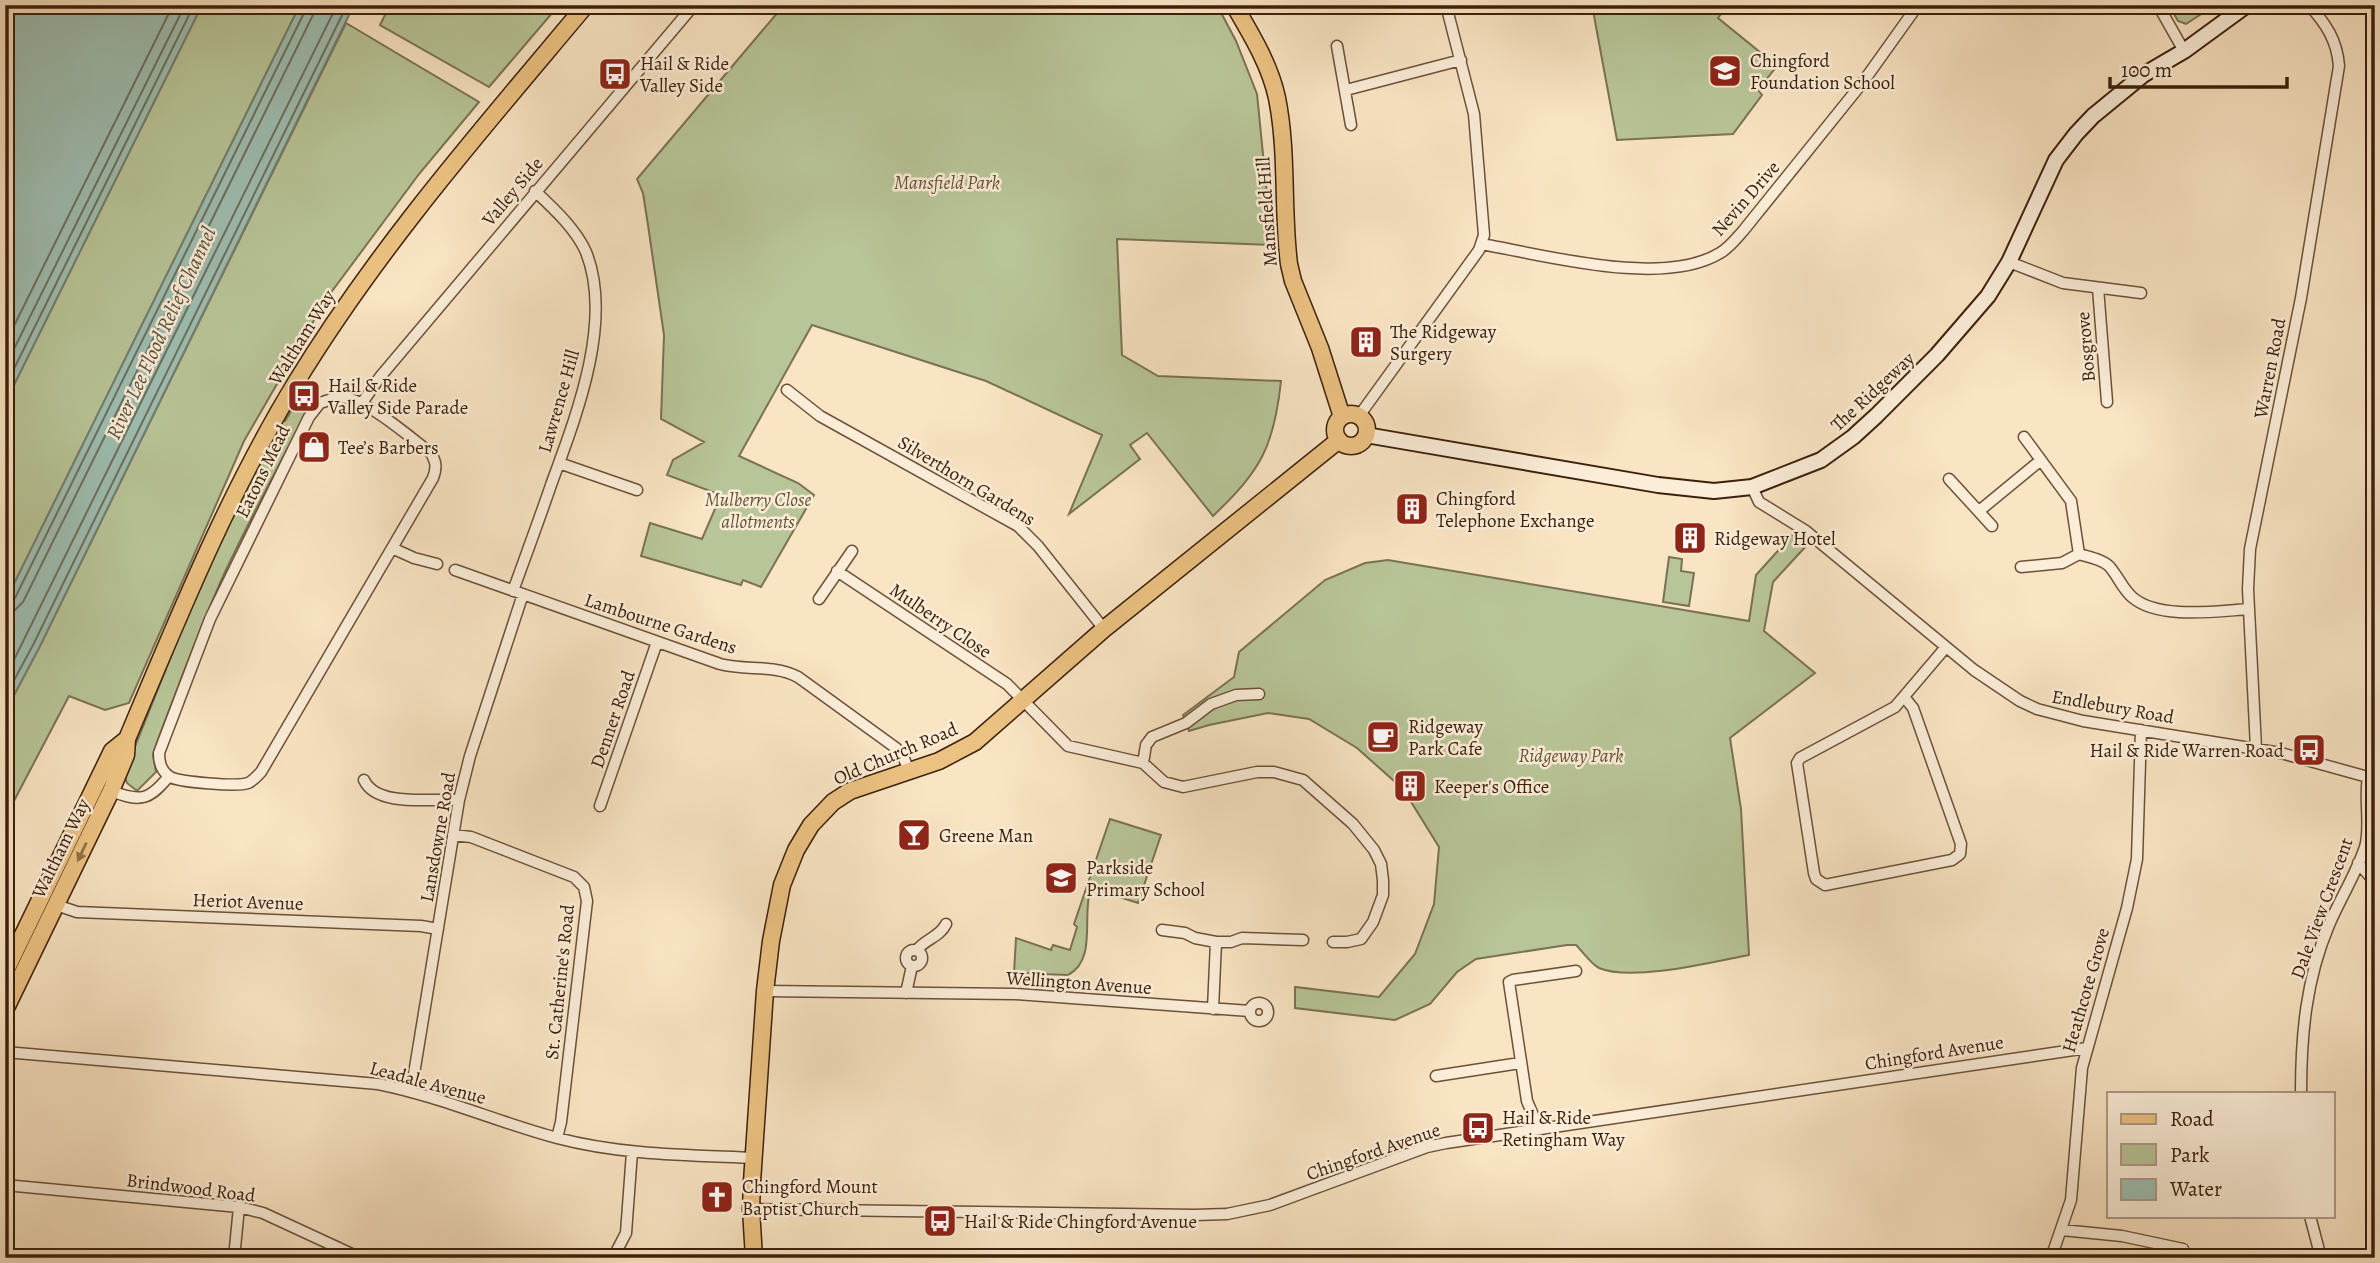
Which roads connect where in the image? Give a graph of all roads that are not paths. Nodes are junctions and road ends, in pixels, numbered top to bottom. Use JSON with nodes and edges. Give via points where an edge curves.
{"nodes":[{"id":1,"x":586,"y":5,"type":"edge"},
{"id":2,"x":694,"y":5,"type":"edge"},
{"id":3,"x":1234,"y":5,"type":"edge"},
{"id":4,"x":1446,"y":5,"type":"edge"},
{"id":5,"x":1918,"y":5,"type":"edge"},
{"id":6,"x":2158,"y":5,"type":"edge"},
{"id":7,"x":2247,"y":5,"type":"edge"},
{"id":8,"x":2309,"y":5,"type":"edge"},
{"id":9,"x":1337,"y":46,"type":"dead end"},
{"id":10,"x":2184,"y":51,"type":"junction"},
{"id":11,"x":1461,"y":60,"type":"junction"},
{"id":12,"x":1346,"y":90,"type":"junction"},
{"id":13,"x":1351,"y":125,"type":"dead end"},
{"id":14,"x":536,"y":191,"type":"junction"},
{"id":15,"x":1482,"y":244,"type":"junction"},
{"id":16,"x":2009,"y":262,"type":"junction"},
{"id":17,"x":2098,"y":288,"type":"junction"},
{"id":18,"x":2141,"y":293,"type":"dead end"},
{"id":19,"x":787,"y":390,"type":"dead end"},
{"id":20,"x":2107,"y":402,"type":"dead end"},
{"id":21,"x":362,"y":403,"type":"junction"},
{"id":22,"x":1359,"y":416,"type":"junction"},
{"id":23,"x":1342,"y":417,"type":"junction"},
{"id":24,"x":1366,"y":435,"type":"junction"},
{"id":25,"x":2024,"y":437,"type":"dead end"},
{"id":26,"x":1339,"y":440,"type":"junction"},
{"id":27,"x":2041,"y":460,"type":"junction"},
{"id":28,"x":559,"y":463,"type":"junction"},
{"id":29,"x":1949,"y":479,"type":"dead end"},
{"id":30,"x":1752,"y":487,"type":"junction"},
{"id":31,"x":637,"y":490,"type":"dead end"},
{"id":32,"x":1979,"y":510,"type":"junction"},
{"id":33,"x":1992,"y":526,"type":"dead end"},
{"id":34,"x":392,"y":548,"type":"junction"},
{"id":35,"x":852,"y":551,"type":"dead end"},
{"id":36,"x":2079,"y":554,"type":"junction"},
{"id":37,"x":437,"y":564,"type":"dead end"},
{"id":38,"x":2021,"y":567,"type":"dead end"},
{"id":39,"x":454,"y":570,"type":"dead end"},
{"id":40,"x":838,"y":571,"type":"junction"},
{"id":41,"x":518,"y":592,"type":"junction"},
{"id":42,"x":819,"y":599,"type":"dead end"},
{"id":43,"x":2249,"y":609,"type":"junction"},
{"id":44,"x":1104,"y":629,"type":"junction"},
{"id":45,"x":657,"y":642,"type":"junction"},
{"id":46,"x":1946,"y":648,"type":"junction"},
{"id":47,"x":1259,"y":694,"type":"dead end"},
{"id":48,"x":1023,"y":698,"type":"junction"},
{"id":49,"x":1905,"y":698,"type":"junction"},
{"id":50,"x":2141,"y":730,"type":"junction"},
{"id":51,"x":2256,"y":748,"type":"junction"},
{"id":52,"x":1143,"y":762,"type":"junction"},
{"id":53,"x":909,"y":771,"type":"junction"},
{"id":54,"x":169,"y":776,"type":"junction"},
{"id":55,"x":2372,"y":778,"type":"edge"},
{"id":56,"x":364,"y":780,"type":"dead end"},
{"id":57,"x":104,"y":787,"type":"junction"},
{"id":58,"x":459,"y":800,"type":"junction"},
{"id":59,"x":600,"y":806,"type":"dead end"},
{"id":60,"x":453,"y":835,"type":"junction"},
{"id":61,"x":2358,"y":863,"type":"junction"},
{"id":62,"x":2375,"y":882,"type":"edge"},
{"id":63,"x":56,"y":905,"type":"junction"},
{"id":64,"x":946,"y":924,"type":"dead end"},
{"id":65,"x":438,"y":929,"type":"junction"},
{"id":66,"x":1162,"y":930,"type":"dead end"},
{"id":67,"x":1303,"y":940,"type":"dead end"},
{"id":68,"x":1216,"y":942,"type":"junction"},
{"id":69,"x":1333,"y":942,"type":"dead end"},
{"id":70,"x":7,"y":969,"type":"edge"},
{"id":71,"x":1576,"y":971,"type":"dead end"},
{"id":72,"x":23,"y":974,"type":"junction"},
{"id":73,"x":765,"y":991,"type":"junction"},
{"id":74,"x":906,"y":993,"type":"junction"},
{"id":75,"x":1213,"y":1009,"type":"junction"},
{"id":76,"x":5,"y":1010,"type":"edge"},
{"id":77,"x":1250,"y":1011,"type":"dead end"},
{"id":78,"x":2087,"y":1048,"type":"junction"},
{"id":79,"x":5,"y":1052,"type":"edge"},
{"id":80,"x":1520,"y":1062,"type":"junction"},
{"id":81,"x":1436,"y":1076,"type":"dead end"},
{"id":82,"x":411,"y":1092,"type":"junction"},
{"id":83,"x":2301,"y":1092,"type":"edge"},
{"id":84,"x":1539,"y":1129,"type":"junction"},
{"id":85,"x":556,"y":1138,"type":"junction"},
{"id":86,"x":632,"y":1152,"type":"junction"},
{"id":87,"x":754,"y":1158,"type":"junction"},
{"id":88,"x":5,"y":1185,"type":"edge"},
{"id":89,"x":239,"y":1207,"type":"junction"},
{"id":90,"x":751,"y":1209,"type":"junction"},
{"id":91,"x":2311,"y":1218,"type":"edge"},
{"id":92,"x":2062,"y":1230,"type":"junction"},
{"id":93,"x":358,"y":1257,"type":"edge"},
{"id":94,"x":234,"y":1258,"type":"edge"},
{"id":95,"x":613,"y":1258,"type":"edge"},
{"id":96,"x":754,"y":1258,"type":"edge"},
{"id":97,"x":2051,"y":1258,"type":"edge"},
{"id":98,"x":2182,"y":1258,"type":"edge"},
{"id":99,"x":2321,"y":1258,"type":"edge"}],
"edges":[{"from":1,"to":57,"type":"main road","name":"Waltham Way","via":[[411,215],[295,383],[201,565],[127,739],[112,751]]},
{"from":2,"to":14,"type":"street","name":"Valley Side"},
{"from":3,"to":23,"type":"main road","name":"Mansfield Hill","via":[[1263,58],[1276,96],[1289,264]]},
{"from":4,"to":11,"type":"street"},
{"from":5,"to":15,"type":"street","name":"Nevin Drive","via":[[1863,82],[1721,253],[1690,265],[1650,270]]},
{"from":6,"to":10,"type":"street"},
{"from":7,"to":10,"type":"main road","name":"The Ridgeway"},
{"from":8,"to":43,"type":"street","name":"Warren Road","via":[[2334,39],[2338,74],[2301,298],[2250,549]]},
{"from":9,"to":12,"type":"street"},
{"from":10,"to":16,"type":"main road","name":"The Ridgeway","via":[[2143,75],[2065,146]]},
{"from":11,"to":12,"type":"street"},
{"from":11,"to":15,"type":"street","via":[[1474,114]]},
{"from":12,"to":13,"type":"street"},
{"from":14,"to":21,"type":"street","name":"Valley Side"},
{"from":14,"to":28,"type":"street","name":"Lawrence Hill","via":[[585,251],[594,296],[587,374]]},
{"from":15,"to":22,"type":"street"},
{"from":16,"to":17,"type":"street","name":"Bosgrove","via":[[2063,283]]},
{"from":16,"to":30,"type":"main road","name":"The Ridgeway","via":[[1994,288],[1937,355],[1853,437],[1821,460]]},
{"from":17,"to":18,"type":"street","name":"Bosgrove"},
{"from":17,"to":20,"type":"street","name":"Bosgrove"},
{"from":19,"to":44,"type":"street","name":"Silverthorn Gardens","via":[[820,416],[1018,526]]},
{"from":21,"to":34,"type":"street","via":[[436,461],[433,478]]},
{"from":21,"to":54,"type":"street","name":"Eatons Mead","via":[[338,397],[320,403],[309,417],[211,619],[172,715],[159,760]]},
{"from":22,"to":23,"type":"main road"},
{"from":22,"to":24,"type":"main road"},
{"from":23,"to":26,"type":"main road","via":[[1335,429]]},
{"from":24,"to":26,"type":"main road","name":"Old Church Road","via":[[1352,446]]},
{"from":24,"to":30,"type":"main road","name":"The Ridgeway","via":[[1693,490]]},
{"from":25,"to":27,"type":"street"},
{"from":26,"to":44,"type":"main road","name":"Old Church Road"},
{"from":27,"to":32,"type":"street"},
{"from":27,"to":36,"type":"street","via":[[2071,501]]},
{"from":28,"to":31,"type":"street"},
{"from":28,"to":41,"type":"street","name":"Lawrence Hill"},
{"from":29,"to":32,"type":"street"},
{"from":30,"to":46,"type":"street","name":"Endlebury Road","via":[[1759,502],[1806,531]]},
{"from":32,"to":33,"type":"street"},
{"from":34,"to":37,"type":"street"},
{"from":34,"to":54,"type":"street","via":[[256,777],[239,785]]},
{"from":35,"to":40,"type":"street"},
{"from":36,"to":38,"type":"street","via":[[2062,563]]},
{"from":36,"to":43,"type":"street","via":[[2109,566],[2124,590],[2147,606],[2198,612]]},
{"from":39,"to":41,"type":"street","name":"Lambourne Gardens"},
{"from":40,"to":42,"type":"street"},
{"from":40,"to":48,"type":"street","name":"Mulberry Close"},
{"from":41,"to":45,"type":"street","name":"Lambourne Gardens"},
{"from":41,"to":58,"type":"street","name":"Lansdowne Road"},
{"from":43,"to":51,"type":"street","name":"Warren Road"},
{"from":44,"to":48,"type":"main road","name":"Old Church Road"},
{"from":45,"to":53,"type":"street","name":"Lambourne Gardens","via":[[724,665],[774,668],[798,677],[896,748]]},
{"from":45,"to":59,"type":"street","name":"Denner Road"},
{"from":46,"to":49,"type":"street"},
{"from":46,"to":50,"type":"street","name":"Endlebury Road","via":[[2005,692],[2037,709]]},
{"from":47,"to":52,"type":"street","via":[[1236,695],[1211,704],[1186,723],[1152,737]]},
{"from":48,"to":52,"type":"street","name":"Mulberry Close","via":[[1068,746]]},
{"from":48,"to":53,"type":"main road","name":"Old Church Road","via":[[975,742]]},
{"from":49,"to":49,"type":"street","via":[[1797,763],[1814,873],[1825,885],[1952,860],[1960,854],[1961,844],[1913,708]]},
{"from":50,"to":51,"type":"street","name":"Endlebury Road"},
{"from":50,"to":78,"type":"street","name":"Heathcote Grove","via":[[2137,859]]},
{"from":51,"to":55,"type":"street","name":"Endlebury Road"},
{"from":52,"to":69,"type":"street","via":[[1164,782],[1183,788],[1257,772],[1291,775],[1316,790],[1353,824],[1381,864],[1382,895],[1373,922],[1361,939]]},
{"from":53,"to":73,"type":"main road","name":"Old Church Road","via":[[850,791],[819,815],[803,836],[779,895]]},
{"from":54,"to":57,"type":"street","via":[[148,797],[131,797]]},
{"from":55,"to":61,"type":"street","name":"Dale View Crescent","via":[[2366,787],[2366,845]]},
{"from":56,"to":58,"type":"street","via":[[372,791],[391,798]]},
{"from":57,"to":63,"type":"main road","name":"Waltham Way","one_way":true},
{"from":57,"to":70,"type":"main road","name":"Waltham Way"},
{"from":58,"to":60,"type":"street","name":"Lansdowne Road"},
{"from":60,"to":65,"type":"street","name":"Lansdowne Road"},
{"from":60,"to":85,"type":"street","name":"St. Catherine's Road","via":[[471,837],[574,877],[584,887],[587,901]]},
{"from":61,"to":62,"type":"street"},
{"from":61,"to":83,"type":"street","name":"Dale View Crescent","via":[[2329,925],[2311,980],[2302,1041]]},
{"from":63,"to":65,"type":"street","name":"Heriot Avenue","via":[[77,912]]},
{"from":63,"to":72,"type":"main road","name":"Waltham Way"},
{"from":64,"to":74,"type":"street","via":[[917,950],[922,961],[912,966]]},
{"from":65,"to":82,"type":"street","name":"Lansdowne Road"},
{"from":66,"to":68,"type":"street"},
{"from":67,"to":68,"type":"street"},
{"from":68,"to":75,"type":"street"},
{"from":70,"to":72,"type":"main road"},
{"from":71,"to":80,"type":"street","via":[[1509,982]]},
{"from":72,"to":76,"type":"main road","name":"Waltham Way"},
{"from":73,"to":74,"type":"street","name":"Wellington Avenue"},
{"from":73,"to":87,"type":"main road","name":"Old Church Road"},
{"from":74,"to":75,"type":"street","name":"Wellington Avenue","via":[[1015,994]]},
{"from":75,"to":77,"type":"street","name":"Wellington Avenue"},
{"from":78,"to":84,"type":"street","name":"Chingford Avenue"},
{"from":78,"to":92,"type":"street","name":"Heathcote Grove","via":[[2071,1200]]},
{"from":79,"to":82,"type":"street","name":"Leadale Avenue","via":[[347,1080]]},
{"from":80,"to":81,"type":"street"},
{"from":80,"to":84,"type":"street","via":[[1527,1101]]},
{"from":82,"to":85,"type":"street","name":"Leadale Avenue"},
{"from":84,"to":90,"type":"street","name":"Chingford Avenue","via":[[1427,1147],[1270,1205],[1227,1214]]},
{"from":85,"to":86,"type":"street","name":"Leadale Avenue"},
{"from":86,"to":87,"type":"street","name":"Leadale Avenue"},
{"from":86,"to":95,"type":"street","via":[[626,1233]]},
{"from":87,"to":90,"type":"main road","name":"Old Church Road"},
{"from":88,"to":89,"type":"street","name":"Brindwood Road"},
{"from":89,"to":93,"type":"street","name":"Brindwood Road","via":[[263,1213]]},
{"from":89,"to":94,"type":"street"},
{"from":90,"to":96,"type":"main road","name":"Old Church Road"},
{"from":91,"to":99,"type":"street"},
{"from":92,"to":97,"type":"street","name":"Heathcote Grove"},
{"from":92,"to":98,"type":"street","via":[[2183,1249]]}]}
